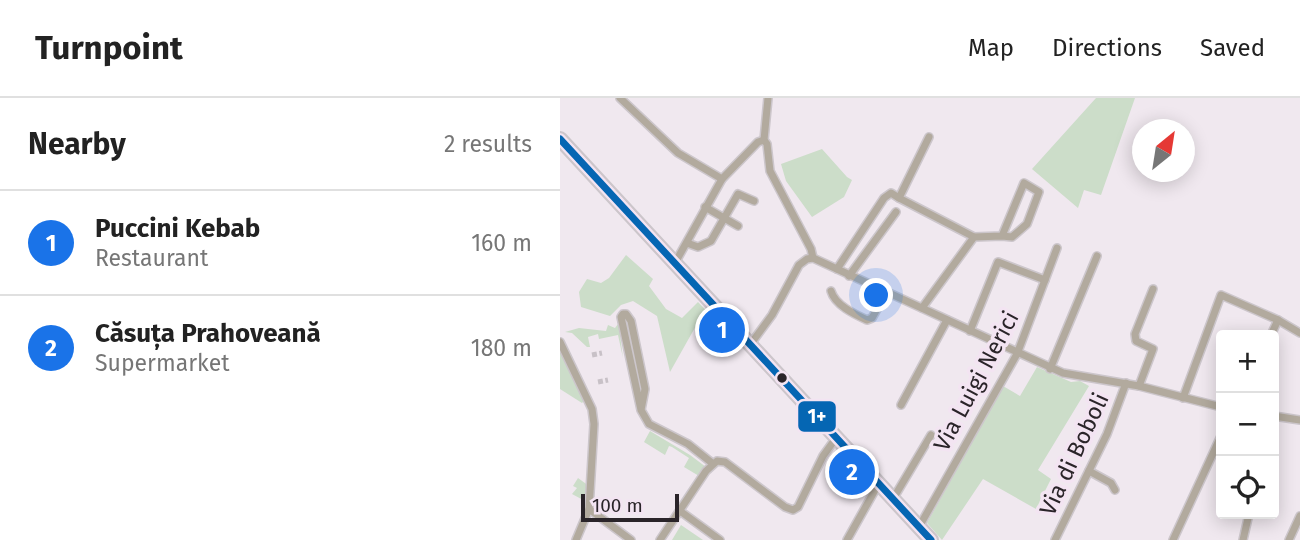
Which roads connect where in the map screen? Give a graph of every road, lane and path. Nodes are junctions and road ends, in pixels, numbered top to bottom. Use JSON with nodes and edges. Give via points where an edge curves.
{"nodes":[{"id":1,"x":620,"y":98,"type":"edge"},
{"id":2,"x":768,"y":98,"type":"edge"},
{"id":3,"x":929,"y":137,"type":"dead end"},
{"id":4,"x":560,"y":139,"type":"edge"},
{"id":5,"x":764,"y":140,"type":"junction"},
{"id":6,"x":722,"y":179,"type":"junction"},
{"id":7,"x":900,"y":198,"type":"junction"},
{"id":8,"x":754,"y":201,"type":"dead end"},
{"id":9,"x":705,"y":207,"type":"junction"},
{"id":10,"x":896,"y":212,"type":"dead end"},
{"id":11,"x":724,"y":218,"type":"junction"},
{"id":12,"x":738,"y":226,"type":"dead end"},
{"id":13,"x":1002,"y":236,"type":"junction"},
{"id":14,"x":974,"y":237,"type":"junction"},
{"id":15,"x":687,"y":243,"type":"junction"},
{"id":16,"x":1057,"y":248,"type":"dead end"},
{"id":17,"x":1097,"y":256,"type":"dead end"},
{"id":18,"x":813,"y":258,"type":"junction"},
{"id":19,"x":675,"y":263,"type":"junction"},
{"id":20,"x":837,"y":269,"type":"junction"},
{"id":21,"x":849,"y":276,"type":"junction"},
{"id":22,"x":1045,"y":279,"type":"junction"},
{"id":23,"x":1153,"y":289,"type":"dead end"},
{"id":24,"x":831,"y":291,"type":"dead end"},
{"id":25,"x":886,"y":293,"type":"junction"},
{"id":26,"x":922,"y":308,"type":"junction"},
{"id":27,"x":947,"y":320,"type":"junction"},
{"id":28,"x":1278,"y":320,"type":"junction"},
{"id":29,"x":1273,"y":330,"type":"edge"},
{"id":30,"x":970,"y":331,"type":"junction"},
{"id":31,"x":1300,"y":333,"type":"edge"},
{"id":32,"x":560,"y":342,"type":"edge"},
{"id":33,"x":750,"y":345,"type":"junction"},
{"id":34,"x":1017,"y":354,"type":"junction"},
{"id":35,"x":1050,"y":369,"type":"junction"},
{"id":36,"x":1126,"y":383,"type":"junction"},
{"id":37,"x":1139,"y":386,"type":"junction"},
{"id":38,"x":1183,"y":398,"type":"junction"},
{"id":39,"x":901,"y":405,"type":"dead end"},
{"id":40,"x":1216,"y":406,"type":"edge"},
{"id":41,"x":640,"y":410,"type":"junction"},
{"id":42,"x":1279,"y":417,"type":"edge"},
{"id":43,"x":1300,"y":420,"type":"edge"},
{"id":44,"x":931,"y":435,"type":"dead end"},
{"id":45,"x":836,"y":438,"type":"junction"},
{"id":46,"x":1216,"y":447,"type":"edge"},
{"id":47,"x":712,"y":463,"type":"junction"},
{"id":48,"x":1089,"y":471,"type":"junction"},
{"id":49,"x":878,"y":484,"type":"junction"},
{"id":50,"x":1115,"y":490,"type":"dead end"},
{"id":51,"x":893,"y":499,"type":"junction"},
{"id":52,"x":589,"y":509,"type":"junction"},
{"id":53,"x":680,"y":511,"type":"junction"},
{"id":54,"x":1300,"y":516,"type":"edge"},
{"id":55,"x":1248,"y":519,"type":"edge"},
{"id":56,"x":919,"y":527,"type":"junction"},
{"id":57,"x":576,"y":540,"type":"edge"},
{"id":58,"x":631,"y":540,"type":"edge"},
{"id":59,"x":660,"y":540,"type":"edge"},
{"id":60,"x":720,"y":540,"type":"edge"},
{"id":61,"x":847,"y":540,"type":"edge"},
{"id":62,"x":931,"y":540,"type":"edge"},
{"id":63,"x":1055,"y":540,"type":"edge"},
{"id":64,"x":1173,"y":540,"type":"edge"},
{"id":65,"x":1243,"y":540,"type":"edge"},
{"id":66,"x":1289,"y":540,"type":"edge"}],
"edges":[{"from":1,"to":6,"type":"street","via":[[678,153]]},
{"from":2,"to":5,"type":"street"},
{"from":3,"to":7,"type":"street"},
{"from":4,"to":19,"type":"main road"},
{"from":5,"to":6,"type":"street"},
{"from":5,"to":18,"type":"street","via":[[770,171]]},
{"from":6,"to":9,"type":"street"},
{"from":7,"to":14,"type":"street"},
{"from":7,"to":20,"type":"street","via":[[891,194],[884,198]]},
{"from":8,"to":11,"type":"street","via":[[738,194]]},
{"from":9,"to":11,"type":"street"},
{"from":9,"to":15,"type":"street"},
{"from":10,"to":21,"type":"street"},
{"from":11,"to":12,"type":"street"},
{"from":11,"to":15,"type":"street","via":[[706,245]]},
{"from":13,"to":13,"type":"street","via":[[1012,237],[1027,224],[1036,188],[1024,183]]},
{"from":13,"to":14,"type":"street"},
{"from":14,"to":26,"type":"street"},
{"from":15,"to":19,"type":"street"},
{"from":16,"to":22,"type":"street","name":"Via Luigi Nerici"},
{"from":17,"to":35,"type":"street"},
{"from":18,"to":20,"type":"street"},
{"from":18,"to":33,"type":"street","via":[[799,265]]},
{"from":19,"to":33,"type":"main road"},
{"from":20,"to":21,"type":"street"},
{"from":21,"to":25,"type":"street"},
{"from":22,"to":30,"type":"street","via":[[998,262]]},
{"from":22,"to":34,"type":"street","name":"Via Luigi Nerici"},
{"from":23,"to":37,"type":"street","via":[[1135,334],[1136,341],[1153,349]]},
{"from":24,"to":25,"type":"street","via":[[834,299],[867,320]]},
{"from":25,"to":26,"type":"street"},
{"from":26,"to":27,"type":"street"},
{"from":27,"to":30,"type":"street"},
{"from":27,"to":39,"type":"street"},
{"from":28,"to":29,"type":"street"},
{"from":28,"to":31,"type":"street"},
{"from":28,"to":38,"type":"street","via":[[1221,295]]},
{"from":30,"to":34,"type":"street"},
{"from":32,"to":52,"type":"street","via":[[592,409]]},
{"from":33,"to":45,"type":"main road"},
{"from":34,"to":35,"type":"street"},
{"from":34,"to":56,"type":"street","name":"Via Luigi Nerici"},
{"from":35,"to":36,"type":"street"},
{"from":36,"to":37,"type":"street"},
{"from":36,"to":48,"type":"street","name":"Via di Boboli"},
{"from":37,"to":38,"type":"street"},
{"from":38,"to":40,"type":"street"},
{"from":41,"to":41,"type":"street","via":[[645,389],[631,321],[623,314]]},
{"from":41,"to":47,"type":"street","via":[[649,424],[688,444]]},
{"from":42,"to":43,"type":"street"},
{"from":44,"to":51,"type":"street"},
{"from":45,"to":47,"type":"street","via":[[793,510],[725,462]]},
{"from":45,"to":49,"type":"main road"},
{"from":46,"to":64,"type":"street"},
{"from":47,"to":53,"type":"street"},
{"from":48,"to":50,"type":"street"},
{"from":48,"to":63,"type":"street","name":"Via di Boboli"},
{"from":49,"to":51,"type":"main road"},
{"from":49,"to":61,"type":"street"},
{"from":51,"to":56,"type":"main road"},
{"from":52,"to":57,"type":"street"},
{"from":52,"to":58,"type":"street"},
{"from":53,"to":59,"type":"street"},
{"from":53,"to":60,"type":"street"},
{"from":54,"to":66,"type":"street"},
{"from":55,"to":65,"type":"street"},
{"from":56,"to":62,"type":"main road"}]}
